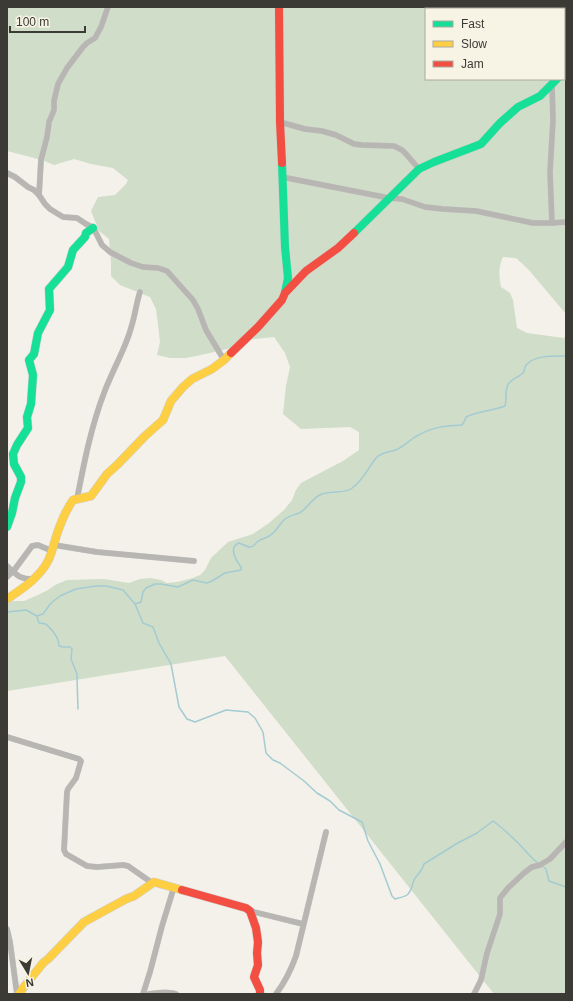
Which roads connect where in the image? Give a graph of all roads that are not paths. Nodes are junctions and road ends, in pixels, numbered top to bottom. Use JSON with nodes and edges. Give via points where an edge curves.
{"nodes":[{"id":1,"x":108,"y":7,"type":"edge"},
{"id":2,"x":279,"y":7,"type":"edge"},
{"id":3,"x":555,"y":82,"type":"edge"},
{"id":4,"x":280,"y":122,"type":"junction"},
{"id":5,"x":419,"y":169,"type":"junction"},
{"id":6,"x":7,"y":173,"type":"edge"},
{"id":7,"x":282,"y":177,"type":"junction"},
{"id":8,"x":39,"y":194,"type":"junction"},
{"id":9,"x":389,"y":198,"type":"junction"},
{"id":10,"x":566,"y":222,"type":"edge"},
{"id":11,"x":552,"y":223,"type":"junction"},
{"id":12,"x":93,"y":228,"type":"junction"},
{"id":13,"x":140,"y":292,"type":"dead end"},
{"id":14,"x":285,"y":293,"type":"junction"},
{"id":15,"x":224,"y":360,"type":"junction"},
{"id":16,"x":77,"y":499,"type":"junction"},
{"id":17,"x":7,"y":527,"type":"edge"},
{"id":18,"x":53,"y":548,"type":"junction"},
{"id":19,"x":194,"y":561,"type":"dead end"},
{"id":20,"x":7,"y":566,"type":"edge"},
{"id":21,"x":13,"y":572,"type":"junction"},
{"id":22,"x":7,"y":577,"type":"edge"},
{"id":23,"x":34,"y":579,"type":"junction"},
{"id":24,"x":7,"y":599,"type":"edge"},
{"id":25,"x":7,"y":737,"type":"edge"},
{"id":26,"x":326,"y":832,"type":"dead end"},
{"id":27,"x":566,"y":842,"type":"edge"},
{"id":28,"x":152,"y":883,"type":"junction"},
{"id":29,"x":174,"y":888,"type":"junction"},
{"id":30,"x":250,"y":911,"type":"junction"},
{"id":31,"x":303,"y":924,"type":"junction"},
{"id":32,"x":7,"y":929,"type":"edge"},
{"id":33,"x":18,"y":994,"type":"edge"},
{"id":34,"x":143,"y":994,"type":"edge"},
{"id":35,"x":149,"y":994,"type":"edge"},
{"id":36,"x":176,"y":994,"type":"edge"},
{"id":37,"x":260,"y":994,"type":"edge"},
{"id":38,"x":276,"y":994,"type":"edge"},
{"id":39,"x":474,"y":994,"type":"edge"}],
"edges":[{"from":1,"to":8,"type":"street","via":[[95,38],[87,43],[58,84],[54,110],[40,160]]},
{"from":2,"to":4,"type":"street"},
{"from":3,"to":5,"type":"street","via":[[540,96],[518,107],[481,144]]},
{"from":3,"to":11,"type":"street","via":[[550,172]]},
{"from":4,"to":5,"type":"street","via":[[322,131],[354,144],[394,146],[402,150]]},
{"from":4,"to":7,"type":"street"},
{"from":5,"to":9,"type":"street"},
{"from":6,"to":8,"type":"street"},
{"from":7,"to":9,"type":"street"},
{"from":7,"to":14,"type":"street","via":[[288,278]]},
{"from":8,"to":12,"type":"street","via":[[50,209],[63,216],[77,218]]},
{"from":9,"to":11,"type":"street","via":[[402,199],[426,207],[476,211],[533,223]]},
{"from":9,"to":14,"type":"street","via":[[338,248],[306,271]]},
{"from":10,"to":11,"type":"street"},
{"from":12,"to":15,"type":"street","via":[[102,245],[110,252],[131,263],[164,269],[170,274],[193,300],[206,330]]},
{"from":12,"to":17,"type":"street","via":[[73,250],[68,267],[54,280],[49,289],[50,310],[38,334],[34,354],[29,360],[33,375],[31,404],[27,416],[28,428],[13,454],[14,464],[21,477]]},
{"from":13,"to":16,"type":"street","via":[[131,329],[96,417]]},
{"from":14,"to":15,"type":"street","via":[[268,317]]},
{"from":15,"to":16,"type":"street","via":[[212,370],[188,382],[171,401],[163,420],[107,474],[94,494]]},
{"from":16,"to":18,"type":"street","via":[[73,500],[70,506],[56,535]]},
{"from":18,"to":19,"type":"street"},
{"from":18,"to":21,"type":"street","via":[[32,546]]},
{"from":18,"to":23,"type":"street","via":[[46,566]]},
{"from":20,"to":21,"type":"street"},
{"from":21,"to":22,"type":"street"},
{"from":21,"to":23,"type":"street","via":[[24,579]]},
{"from":23,"to":24,"type":"street"},
{"from":25,"to":28,"type":"street","via":[[80,761],[77,775],[67,792],[64,850],[66,854],[91,867],[128,866]]},
{"from":26,"to":31,"type":"street"},
{"from":27,"to":39,"type":"street","via":[[550,859],[524,873],[500,898],[500,914],[496,929]]},
{"from":28,"to":29,"type":"street"},
{"from":28,"to":33,"type":"street","via":[[134,896],[84,922],[41,964]]},
{"from":29,"to":30,"type":"street"},
{"from":29,"to":34,"type":"street"},
{"from":30,"to":31,"type":"street"},
{"from":30,"to":37,"type":"street","via":[[258,942],[258,965],[254,977]]},
{"from":31,"to":38,"type":"street","via":[[292,969]]},
{"from":32,"to":33,"type":"street"},
{"from":35,"to":36,"type":"street"}]}
